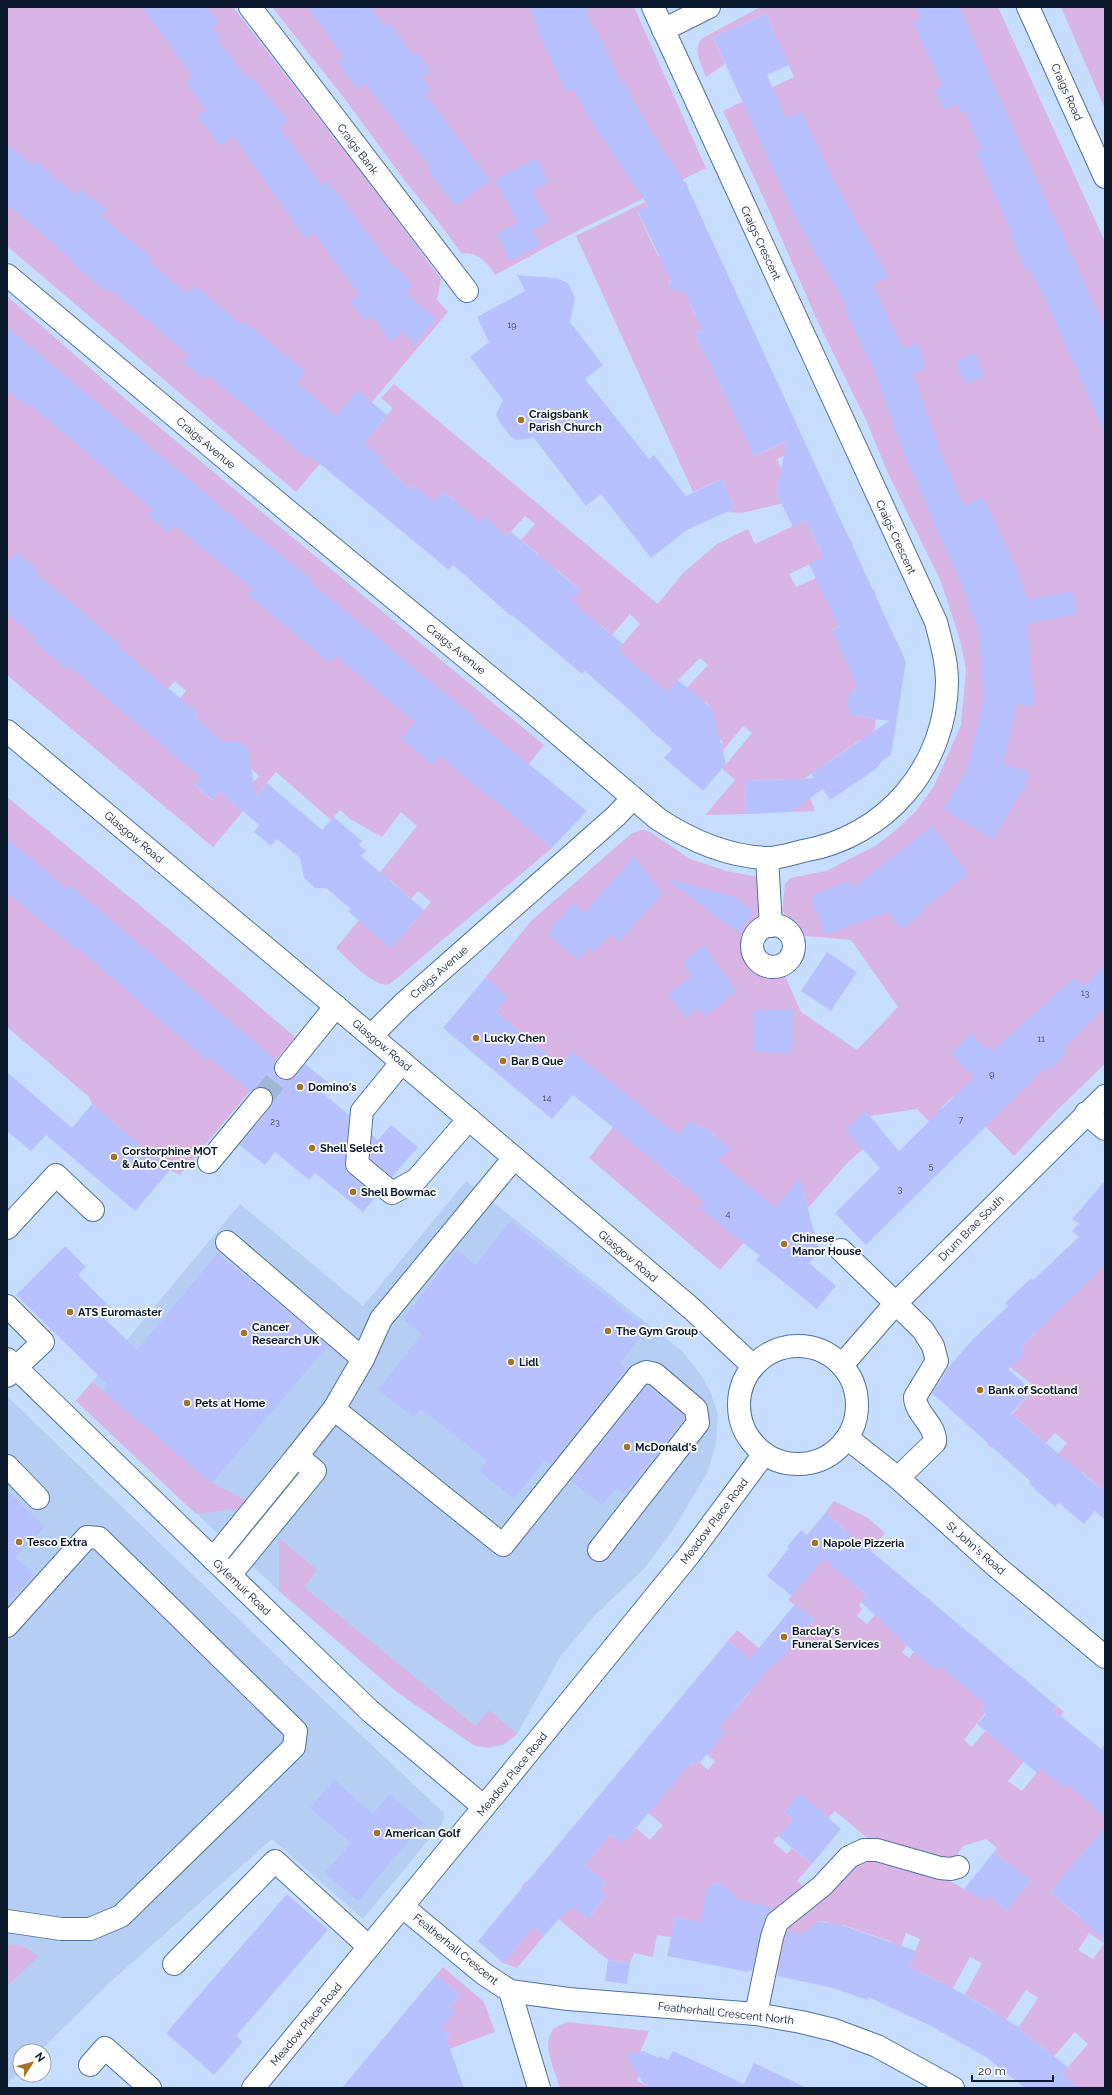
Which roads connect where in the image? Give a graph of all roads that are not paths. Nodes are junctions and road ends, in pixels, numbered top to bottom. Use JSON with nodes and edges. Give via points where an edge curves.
{"nodes":[{"id":1,"x":250,"y":7,"type":"edge"},
{"id":2,"x":653,"y":7,"type":"edge"},
{"id":3,"x":709,"y":7,"type":"edge"},
{"id":4,"x":1028,"y":7,"type":"edge"},
{"id":5,"x":663,"y":30,"type":"junction"},
{"id":6,"x":1105,"y":177,"type":"edge"},
{"id":7,"x":7,"y":275,"type":"edge"},
{"id":8,"x":467,"y":291,"type":"dead end"},
{"id":9,"x":7,"y":731,"type":"edge"},
{"id":10,"x":633,"y":798,"type":"junction"},
{"id":11,"x":767,"y":858,"type":"junction"},
{"id":12,"x":771,"y":926,"type":"dead end"},
{"id":13,"x":336,"y":1006,"type":"junction"},
{"id":14,"x":371,"y":1036,"type":"junction"},
{"id":15,"x":402,"y":1062,"type":"junction"},
{"id":16,"x":286,"y":1068,"type":"tunnel mouth"},
{"id":17,"x":1105,"y":1096,"type":"edge"},
{"id":18,"x":260,"y":1099,"type":"tunnel mouth"},
{"id":19,"x":1086,"y":1113,"type":"junction"},
{"id":20,"x":469,"y":1119,"type":"junction"},
{"id":21,"x":1105,"y":1129,"type":"edge"},
{"id":22,"x":514,"y":1158,"type":"junction"},
{"id":23,"x":209,"y":1162,"type":"dead end"},
{"id":24,"x":93,"y":1210,"type":"dead end"},
{"id":25,"x":7,"y":1228,"type":"edge"},
{"id":26,"x":227,"y":1242,"type":"dead end"},
{"id":27,"x":841,"y":1250,"type":"dead end"},
{"id":28,"x":896,"y":1303,"type":"junction"},
{"id":29,"x":7,"y":1306,"type":"edge"},
{"id":30,"x":363,"y":1359,"type":"junction"},
{"id":31,"x":842,"y":1365,"type":"junction"},
{"id":32,"x":753,"y":1366,"type":"junction"},
{"id":33,"x":10,"y":1368,"type":"edge"},
{"id":34,"x":334,"y":1409,"type":"junction"},
{"id":35,"x":847,"y":1438,"type":"junction"},
{"id":36,"x":764,"y":1454,"type":"junction"},
{"id":37,"x":297,"y":1456,"type":"junction"},
{"id":38,"x":7,"y":1466,"type":"edge"},
{"id":39,"x":898,"y":1478,"type":"junction"},
{"id":40,"x":38,"y":1498,"type":"dead end"},
{"id":41,"x":599,"y":1550,"type":"dead end"},
{"id":42,"x":213,"y":1559,"type":"junction"},
{"id":43,"x":230,"y":1575,"type":"junction"},
{"id":44,"x":7,"y":1626,"type":"edge"},
{"id":45,"x":1105,"y":1657,"type":"edge"},
{"id":46,"x":484,"y":1807,"type":"junction"},
{"id":47,"x":958,"y":1868,"type":"dead end"},
{"id":48,"x":403,"y":1907,"type":"junction"},
{"id":49,"x":7,"y":1921,"type":"edge"},
{"id":50,"x":369,"y":1947,"type":"junction"},
{"id":51,"x":174,"y":1964,"type":"dead end"},
{"id":52,"x":510,"y":1990,"type":"junction"},
{"id":53,"x":756,"y":2014,"type":"junction"},
{"id":54,"x":90,"y":2065,"type":"dead end"},
{"id":55,"x":150,"y":2088,"type":"edge"},
{"id":56,"x":252,"y":2088,"type":"edge"},
{"id":57,"x":539,"y":2088,"type":"edge"},
{"id":58,"x":953,"y":2088,"type":"edge"}],
"edges":[{"from":1,"to":8,"type":"street","name":"Craigs Bank"},
{"from":2,"to":5,"type":"street","name":"Craigs Crescent"},
{"from":3,"to":5,"type":"street"},
{"from":4,"to":6,"type":"street","name":"Craigs Road"},
{"from":5,"to":11,"type":"street","name":"Craigs Crescent","via":[[936,622],[944,653],[947,680],[941,725],[928,761],[909,790],[884,815],[855,834],[814,850]]},
{"from":7,"to":10,"type":"street","name":"Craigs Avenue"},
{"from":9,"to":13,"type":"street","name":"Glasgow Road"},
{"from":10,"to":11,"type":"street","name":"Craigs Crescent","via":[[658,819],[696,840],[718,849]]},
{"from":10,"to":14,"type":"street","name":"Craigs Avenue","via":[[616,816],[403,1004]]},
{"from":11,"to":12,"type":"street"},
{"from":13,"to":14,"type":"street","name":"Glasgow Road"},
{"from":13,"to":16,"type":"street"},
{"from":14,"to":15,"type":"street","name":"Glasgow Road"},
{"from":15,"to":20,"type":"street","name":"Glasgow Road"},
{"from":15,"to":20,"type":"street","via":[[362,1111],[357,1164],[392,1193],[416,1180]]},
{"from":17,"to":19,"type":"street","name":"Drum Brae South"},
{"from":18,"to":23,"type":"street"},
{"from":19,"to":21,"type":"street"},
{"from":19,"to":28,"type":"street","name":"Drum Brae South"},
{"from":20,"to":22,"type":"street","name":"Glasgow Road"},
{"from":22,"to":30,"type":"street","via":[[381,1319]]},
{"from":22,"to":32,"type":"street","name":"Glasgow Road","via":[[692,1309]]},
{"from":24,"to":25,"type":"street","via":[[56,1175]]},
{"from":26,"to":30,"type":"street"},
{"from":27,"to":28,"type":"street"},
{"from":28,"to":31,"type":"street","name":"Drum Brae South"},
{"from":28,"to":39,"type":"street","via":[[929,1338],[937,1361],[914,1397],[915,1403],[934,1432],[935,1442]]},
{"from":29,"to":33,"type":"street","via":[[43,1342]]},
{"from":30,"to":34,"type":"street"},
{"from":31,"to":32,"type":"street","via":[[818,1349],[790,1346],[776,1349]]},
{"from":31,"to":35,"type":"street","via":[[851,1378],[856,1393],[854,1424]]},
{"from":32,"to":36,"type":"street","via":[[745,1377],[740,1391],[740,1419],[753,1444]]},
{"from":33,"to":42,"type":"street","name":"Gylemuir Road"},
{"from":34,"to":37,"type":"street"},
{"from":34,"to":41,"type":"street","via":[[503,1545],[639,1376],[646,1372],[655,1374],[696,1409],[698,1423]]},
{"from":35,"to":36,"type":"street","via":[[834,1452],[818,1461],[800,1464],[780,1462]]},
{"from":35,"to":39,"type":"street","name":"St John's Road"},
{"from":36,"to":46,"type":"street","name":"Meadow Place Road","via":[[688,1555]]},
{"from":37,"to":42,"type":"street"},
{"from":37,"to":43,"type":"street","via":[[315,1471]]},
{"from":38,"to":40,"type":"street"},
{"from":39,"to":45,"type":"street","name":"St John's Road","via":[[998,1568]]},
{"from":42,"to":43,"type":"street","name":"Gylemuir Road"},
{"from":43,"to":46,"type":"street","name":"Gylemuir Road","via":[[370,1711]]},
{"from":44,"to":49,"type":"street","via":[[87,1537],[99,1538],[296,1731],[294,1747],[121,1916],[90,1929],[61,1929]]},
{"from":46,"to":48,"type":"street","name":"Meadow Place Road"},
{"from":47,"to":53,"type":"street","via":[[940,1868],[877,1850],[864,1850],[849,1857],[822,1886],[777,1922]]},
{"from":48,"to":50,"type":"street","name":"Meadow Place Road"},
{"from":48,"to":52,"type":"street","name":"Featherhall Crescent","via":[[484,1974]]},
{"from":50,"to":51,"type":"street","via":[[275,1861]]},
{"from":50,"to":56,"type":"street","name":"Meadow Place Road"},
{"from":52,"to":53,"type":"street","name":"Featherhall Crescent North","via":[[568,1999]]},
{"from":52,"to":57,"type":"street"},
{"from":53,"to":58,"type":"street","name":"Featherhall Crescent North","via":[[801,2022],[851,2036],[894,2054]]},
{"from":54,"to":55,"type":"street","via":[[105,2048]]}]}
